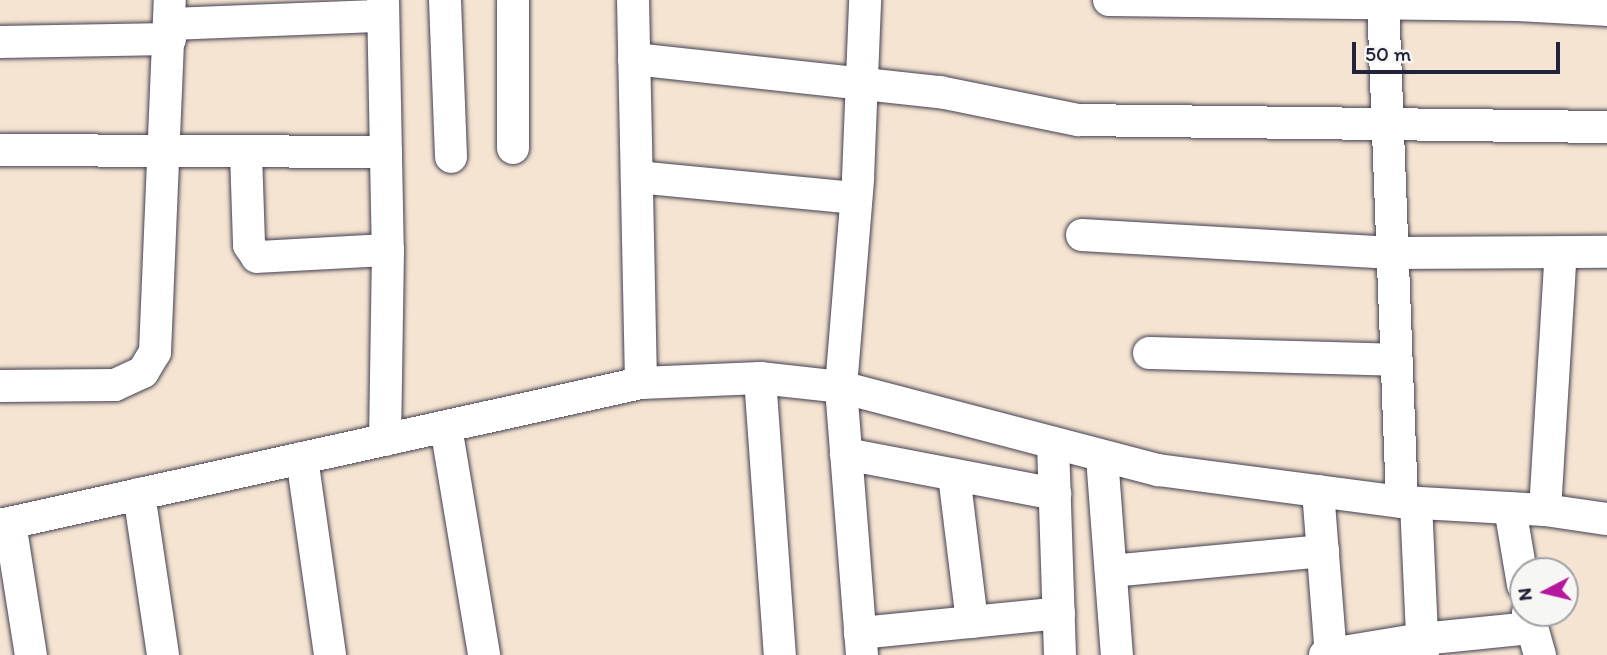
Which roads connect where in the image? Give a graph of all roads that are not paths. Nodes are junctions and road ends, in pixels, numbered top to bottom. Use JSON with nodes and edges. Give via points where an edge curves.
{"nodes":[{"id":1,"x":445,"y":0,"type":"edge"},
{"id":2,"x":513,"y":0,"type":"edge"},
{"id":3,"x":633,"y":0,"type":"edge"},
{"id":4,"x":865,"y":0,"type":"edge"},
{"id":5,"x":1109,"y":0,"type":"edge"},
{"id":6,"x":1383,"y":2,"type":"edge"},
{"id":7,"x":1518,"y":3,"type":"edge"},
{"id":8,"x":383,"y":8,"type":"edge"},
{"id":9,"x":1607,"y":10,"type":"edge"},
{"id":10,"x":170,"y":21,"type":"edge"},
{"id":11,"x":0,"y":42,"type":"edge"},
{"id":12,"x":634,"y":59,"type":"junction"},
{"id":13,"x":862,"y":84,"type":"junction"},
{"id":14,"x":1387,"y":123,"type":"junction"},
{"id":15,"x":1607,"y":127,"type":"edge"},
{"id":16,"x":513,"y":148,"type":"dead end"},
{"id":17,"x":0,"y":150,"type":"edge"},
{"id":18,"x":165,"y":152,"type":"junction"},
{"id":19,"x":386,"y":152,"type":"junction"},
{"id":20,"x":246,"y":153,"type":"junction"},
{"id":21,"x":451,"y":157,"type":"dead end"},
{"id":22,"x":637,"y":177,"type":"junction"},
{"id":23,"x":856,"y":198,"type":"junction"},
{"id":24,"x":1082,"y":235,"type":"dead end"},
{"id":25,"x":388,"y":250,"type":"junction"},
{"id":26,"x":1561,"y":252,"type":"junction"},
{"id":27,"x":1607,"y":252,"type":"edge"},
{"id":28,"x":1392,"y":253,"type":"junction"},
{"id":29,"x":1149,"y":353,"type":"dead end"},
{"id":30,"x":1396,"y":360,"type":"junction"},
{"id":31,"x":760,"y":378,"type":"junction"},
{"id":32,"x":641,"y":383,"type":"junction"},
{"id":33,"x":0,"y":386,"type":"edge"},
{"id":34,"x":841,"y":387,"type":"junction"},
{"id":35,"x":446,"y":426,"type":"junction"},
{"id":36,"x":386,"y":440,"type":"junction"},
{"id":37,"x":1053,"y":444,"type":"junction"},
{"id":38,"x":846,"y":454,"type":"junction"},
{"id":39,"x":1102,"y":457,"type":"junction"},
{"id":40,"x":302,"y":458,"type":"junction"},
{"id":41,"x":954,"y":475,"type":"junction"},
{"id":42,"x":1318,"y":491,"type":"junction"},
{"id":43,"x":139,"y":494,"type":"junction"},
{"id":44,"x":1055,"y":494,"type":"junction"},
{"id":45,"x":1409,"y":502,"type":"junction"},
{"id":46,"x":1510,"y":508,"type":"junction"},
{"id":47,"x":1545,"y":510,"type":"junction"},
{"id":48,"x":1607,"y":519,"type":"edge"},
{"id":49,"x":5,"y":524,"type":"edge"},
{"id":50,"x":1323,"y":551,"type":"junction"},
{"id":51,"x":1518,"y":557,"type":"edge"},
{"id":52,"x":1111,"y":571,"type":"junction"},
{"id":53,"x":1059,"y":613,"type":"junction"},
{"id":54,"x":972,"y":622,"type":"junction"},
{"id":55,"x":1533,"y":632,"type":"edge"},
{"id":56,"x":861,"y":644,"type":"edge"},
{"id":57,"x":1422,"y":647,"type":"edge"},
{"id":58,"x":31,"y":655,"type":"edge"},
{"id":59,"x":163,"y":655,"type":"edge"},
{"id":60,"x":330,"y":655,"type":"edge"},
{"id":61,"x":484,"y":655,"type":"edge"},
{"id":62,"x":780,"y":655,"type":"edge"},
{"id":63,"x":1060,"y":655,"type":"edge"},
{"id":64,"x":1117,"y":655,"type":"edge"},
{"id":65,"x":1325,"y":655,"type":"edge"},
{"id":66,"x":1331,"y":655,"type":"edge"}],
"edges":[{"from":1,"to":21,"type":"street"},
{"from":2,"to":16,"type":"street"},
{"from":3,"to":12,"type":"street"},
{"from":4,"to":13,"type":"street"},
{"from":5,"to":6,"type":"street"},
{"from":6,"to":7,"type":"street"},
{"from":6,"to":14,"type":"street"},
{"from":7,"to":9,"type":"street"},
{"from":8,"to":10,"type":"street"},
{"from":8,"to":19,"type":"street"},
{"from":10,"to":11,"type":"street"},
{"from":10,"to":18,"type":"street"},
{"from":12,"to":13,"type":"street"},
{"from":12,"to":22,"type":"street"},
{"from":13,"to":14,"type":"street","via":[[940,92],[1078,120]]},
{"from":13,"to":23,"type":"street"},
{"from":14,"to":15,"type":"street"},
{"from":14,"to":28,"type":"street"},
{"from":17,"to":18,"type":"street"},
{"from":18,"to":20,"type":"street"},
{"from":18,"to":33,"type":"street","via":[[155,352],[143,372],[115,385]]},
{"from":19,"to":20,"type":"street"},
{"from":19,"to":25,"type":"street"},
{"from":20,"to":25,"type":"street","via":[[250,245],[257,257]]},
{"from":22,"to":23,"type":"street"},
{"from":22,"to":32,"type":"street"},
{"from":23,"to":34,"type":"street"},
{"from":24,"to":28,"type":"street"},
{"from":25,"to":36,"type":"street"},
{"from":26,"to":27,"type":"street"},
{"from":26,"to":28,"type":"street"},
{"from":26,"to":47,"type":"street"},
{"from":28,"to":30,"type":"street"},
{"from":29,"to":30,"type":"street"},
{"from":30,"to":45,"type":"street"},
{"from":31,"to":32,"type":"street"},
{"from":31,"to":34,"type":"street"},
{"from":31,"to":62,"type":"street"},
{"from":32,"to":35,"type":"street"},
{"from":34,"to":37,"type":"street"},
{"from":34,"to":38,"type":"street"},
{"from":35,"to":36,"type":"street"},
{"from":35,"to":61,"type":"street"},
{"from":36,"to":40,"type":"street"},
{"from":37,"to":39,"type":"street"},
{"from":37,"to":44,"type":"street"},
{"from":38,"to":41,"type":"street"},
{"from":38,"to":56,"type":"street"},
{"from":39,"to":42,"type":"street","via":[[1158,470]]},
{"from":39,"to":52,"type":"street"},
{"from":40,"to":43,"type":"street"},
{"from":40,"to":60,"type":"street"},
{"from":41,"to":44,"type":"street"},
{"from":41,"to":54,"type":"street"},
{"from":42,"to":45,"type":"street"},
{"from":42,"to":50,"type":"street"},
{"from":43,"to":49,"type":"street"},
{"from":43,"to":59,"type":"street"},
{"from":44,"to":53,"type":"street"},
{"from":45,"to":46,"type":"street"},
{"from":45,"to":57,"type":"street"},
{"from":46,"to":47,"type":"street"},
{"from":46,"to":51,"type":"street"},
{"from":47,"to":48,"type":"street"},
{"from":49,"to":58,"type":"street"},
{"from":50,"to":52,"type":"street"},
{"from":50,"to":66,"type":"street"},
{"from":52,"to":64,"type":"street"},
{"from":53,"to":54,"type":"street"},
{"from":53,"to":63,"type":"street"},
{"from":54,"to":56,"type":"street"},
{"from":55,"to":57,"type":"street"},
{"from":57,"to":66,"type":"street"},
{"from":65,"to":66,"type":"street"}]}
